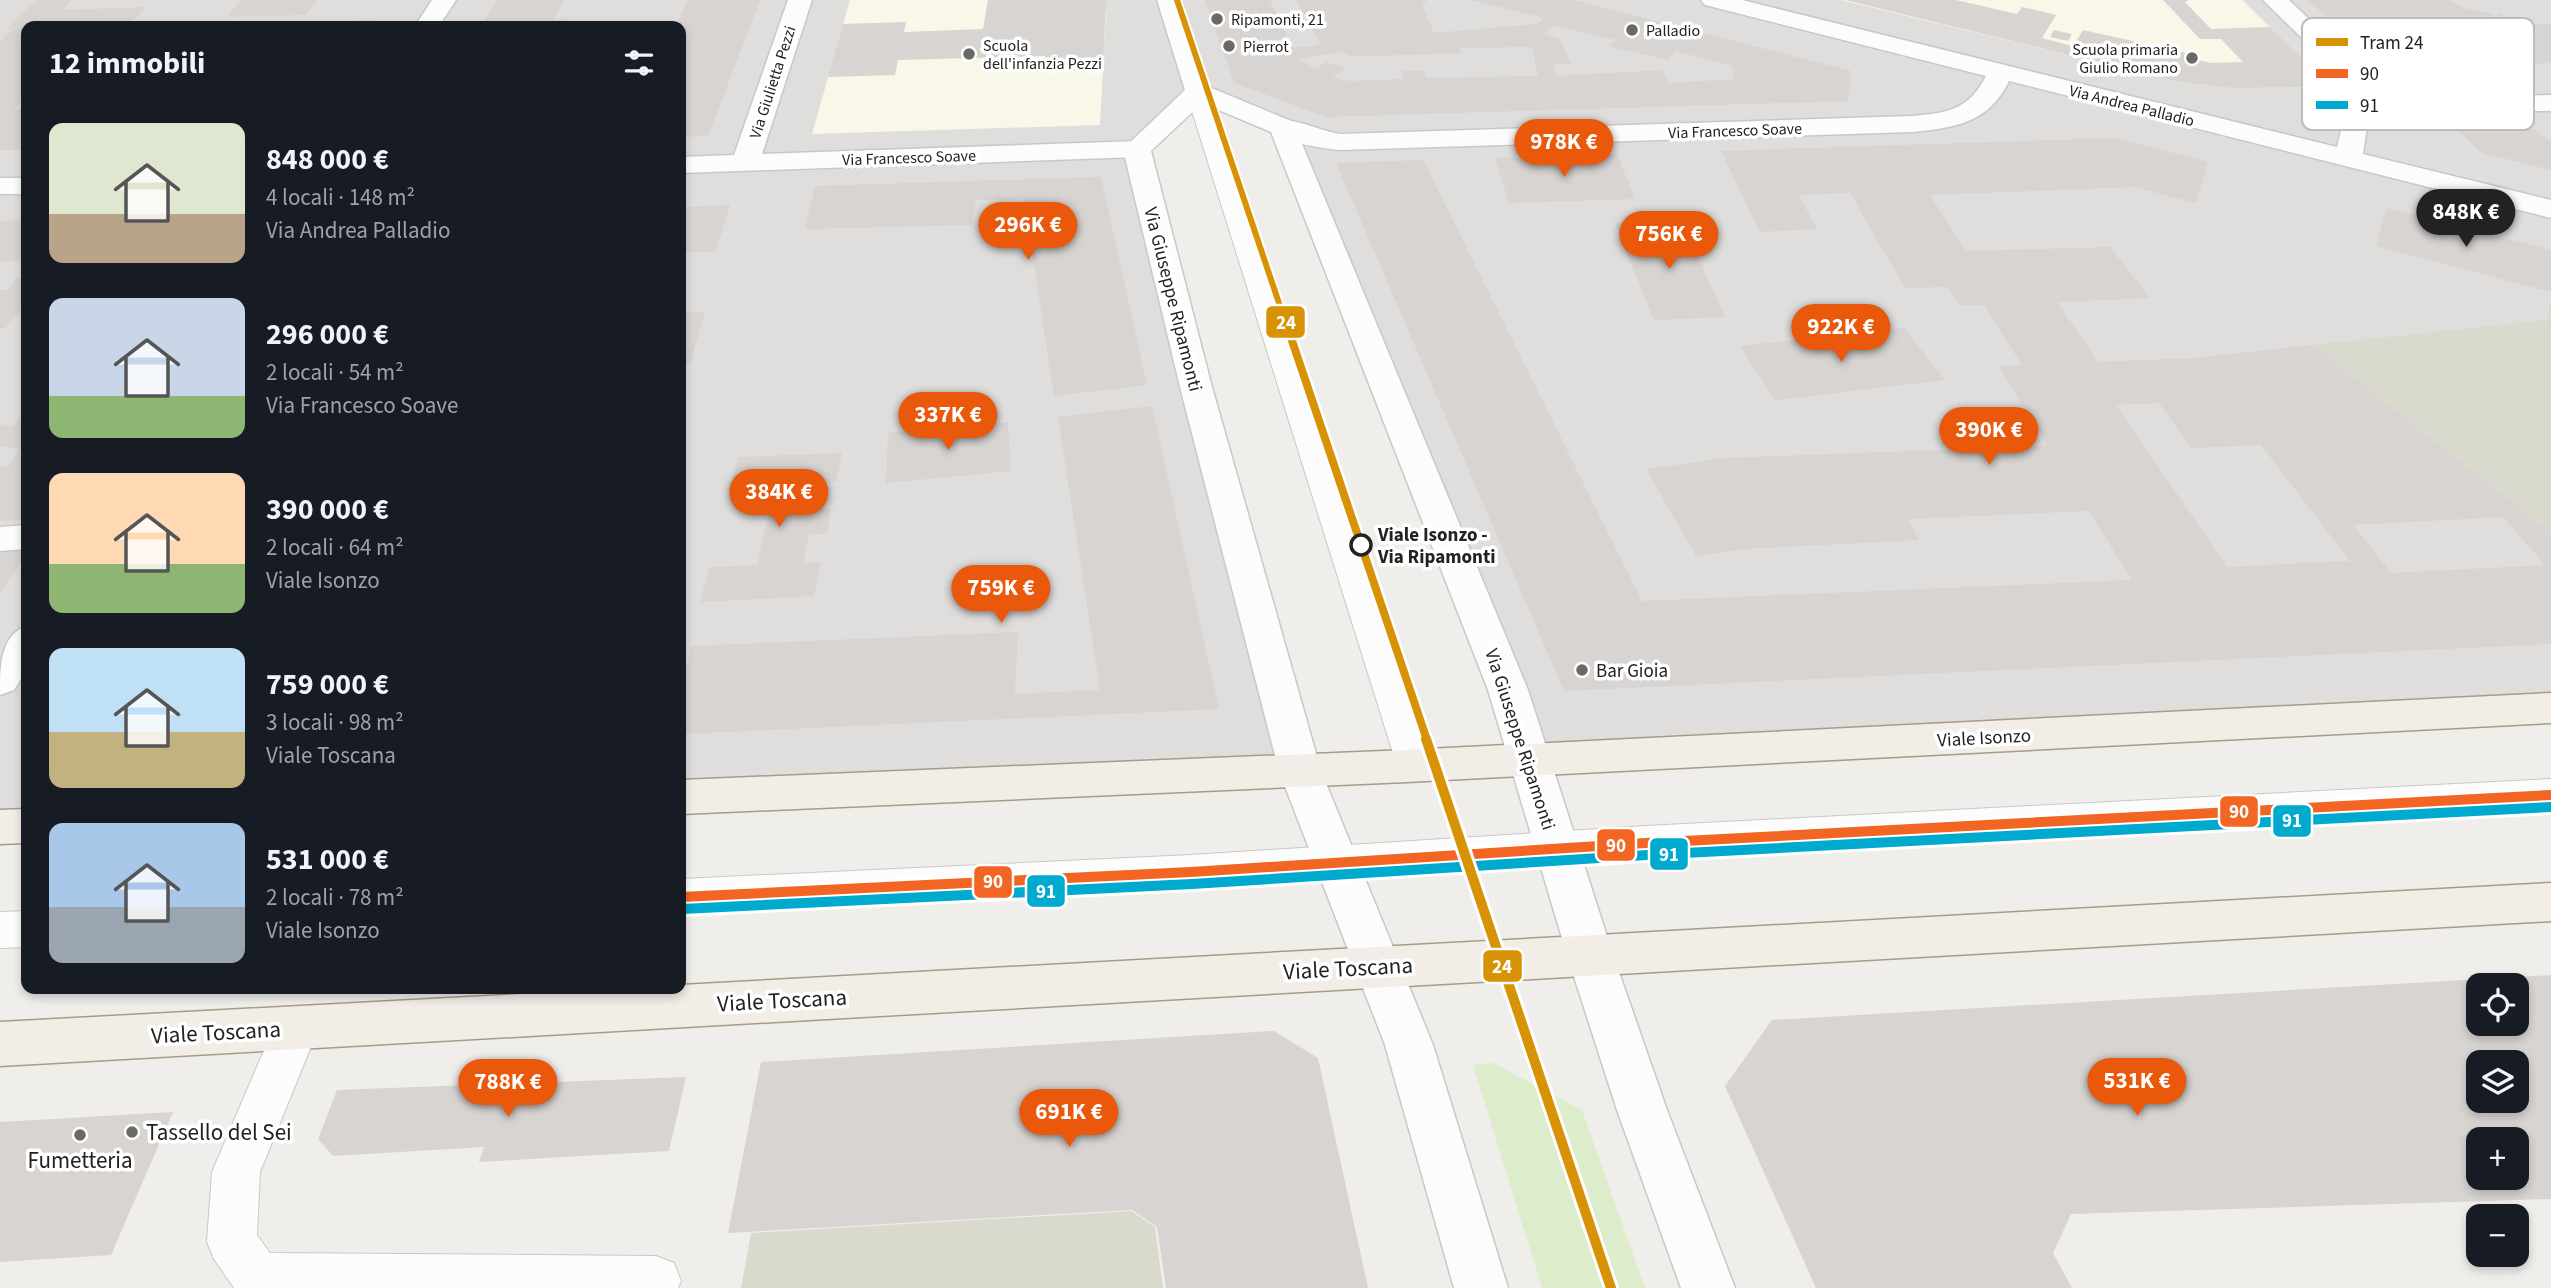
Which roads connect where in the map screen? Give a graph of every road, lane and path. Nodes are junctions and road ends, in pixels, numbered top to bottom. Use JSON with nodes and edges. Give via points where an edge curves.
{"nodes":[{"id":1,"x":444,"y":0,"type":"edge"},
{"id":2,"x":800,"y":0,"type":"edge"},
{"id":3,"x":1169,"y":0,"type":"edge"},
{"id":4,"x":1713,"y":0,"type":"edge"},
{"id":5,"x":2274,"y":0,"type":"edge"},
{"id":6,"x":430,"y":21,"type":"edge"},
{"id":7,"x":2302,"y":27,"type":"edge"},
{"id":8,"x":2001,"y":71,"type":"junction"},
{"id":9,"x":1198,"y":92,"type":"junction"},
{"id":10,"x":1282,"y":128,"type":"junction"},
{"id":11,"x":2353,"y":130,"type":"edge"},
{"id":12,"x":1137,"y":149,"type":"junction"},
{"id":13,"x":2349,"y":160,"type":"junction"},
{"id":14,"x":745,"y":163,"type":"junction"},
{"id":15,"x":686,"y":165,"type":"edge"},
{"id":16,"x":0,"y":186,"type":"edge"},
{"id":17,"x":21,"y":186,"type":"edge"},
{"id":18,"x":2551,"y":209,"type":"edge"},
{"id":19,"x":21,"y":537,"type":"edge"},
{"id":20,"x":0,"y":539,"type":"edge"},
{"id":21,"x":21,"y":648,"type":"edge"},
{"id":22,"x":0,"y":680,"type":"edge"},
{"id":23,"x":2551,"y":708,"type":"edge"},
{"id":24,"x":1529,"y":761,"type":"junction"},
{"id":25,"x":1417,"y":766,"type":"junction"},
{"id":26,"x":1300,"y":771,"type":"junction"},
{"id":27,"x":2551,"y":795,"type":"edge"},
{"id":28,"x":686,"y":797,"type":"edge"},
{"id":29,"x":21,"y":826,"type":"edge"},
{"id":30,"x":0,"y":827,"type":"edge"},
{"id":31,"x":1557,"y":849,"type":"junction"},
{"id":32,"x":1337,"y":864,"type":"junction"},
{"id":33,"x":686,"y":897,"type":"edge"},
{"id":34,"x":2551,"y":902,"type":"edge"},
{"id":35,"x":21,"y":929,"type":"edge"},
{"id":36,"x":0,"y":930,"type":"edge"},
{"id":37,"x":1590,"y":955,"type":"junction"},
{"id":38,"x":1377,"y":967,"type":"junction"},
{"id":39,"x":296,"y":1027,"type":"junction"},
{"id":40,"x":0,"y":1044,"type":"edge"},
{"id":41,"x":656,"y":1281,"type":"dead end"},
{"id":42,"x":1481,"y":1288,"type":"edge"},
{"id":43,"x":1708,"y":1288,"type":"edge"}],
"edges":[{"from":1,"to":6,"type":"street"},
{"from":2,"to":14,"type":"street","name":"Via Giulietta Pezzi"},
{"from":3,"to":9,"type":"street"},
{"from":4,"to":8,"type":"street","name":"Via Andrea Palladio"},
{"from":5,"to":7,"type":"street"},
{"from":8,"to":10,"type":"street","name":"Via Francesco Soave","via":[[1985,100],[1976,106],[1952,117],[1912,124],[1340,142]]},
{"from":8,"to":13,"type":"street","name":"Via Andrea Palladio"},
{"from":9,"to":10,"type":"street"},
{"from":9,"to":12,"type":"street"},
{"from":9,"to":25,"type":"lane"},
{"from":10,"to":24,"type":"street","name":"Via Giuseppe Ripamonti","via":[[1508,690]]},
{"from":11,"to":13,"type":"street"},
{"from":12,"to":14,"type":"street","name":"Via Francesco Soave"},
{"from":12,"to":26,"type":"street","name":"Via Giuseppe Ripamonti"},
{"from":13,"to":18,"type":"street","name":"Via Andrea Palladio"},
{"from":14,"to":15,"type":"street","name":"Via Francesco Soave"},
{"from":16,"to":17,"type":"street"},
{"from":19,"to":20,"type":"street"},
{"from":21,"to":22,"type":"street"},
{"from":23,"to":24,"type":"main road","name":"Viale Isonzo"},
{"from":24,"to":25,"type":"main road","name":"Viale Isonzo"},
{"from":24,"to":31,"type":"street","name":"Via Giuseppe Ripamonti"},
{"from":25,"to":26,"type":"main road"},
{"from":26,"to":28,"type":"main road"},
{"from":26,"to":32,"type":"street","name":"Via Giuseppe Ripamonti"},
{"from":27,"to":31,"type":"lane"},
{"from":29,"to":30,"type":"main road"},
{"from":31,"to":32,"type":"lane"},
{"from":31,"to":37,"type":"street","name":"Via Giuseppe Ripamonti"},
{"from":32,"to":33,"type":"lane"},
{"from":32,"to":38,"type":"street","name":"Via Giuseppe Ripamonti"},
{"from":34,"to":37,"type":"main road"},
{"from":35,"to":36,"type":"lane"},
{"from":37,"to":38,"type":"main road","name":"Viale Toscana"},
{"from":37,"to":43,"type":"street","name":"Via Giuseppe Ripamonti"},
{"from":38,"to":39,"type":"main road","name":"Viale Toscana"},
{"from":38,"to":42,"type":"street","name":"Via Giuseppe Ripamonti","via":[[1409,1045]]},
{"from":39,"to":40,"type":"main road","name":"Viale Toscana"},
{"from":39,"to":41,"type":"lane","via":[[236,1172],[232,1242],[257,1278]]}]}
